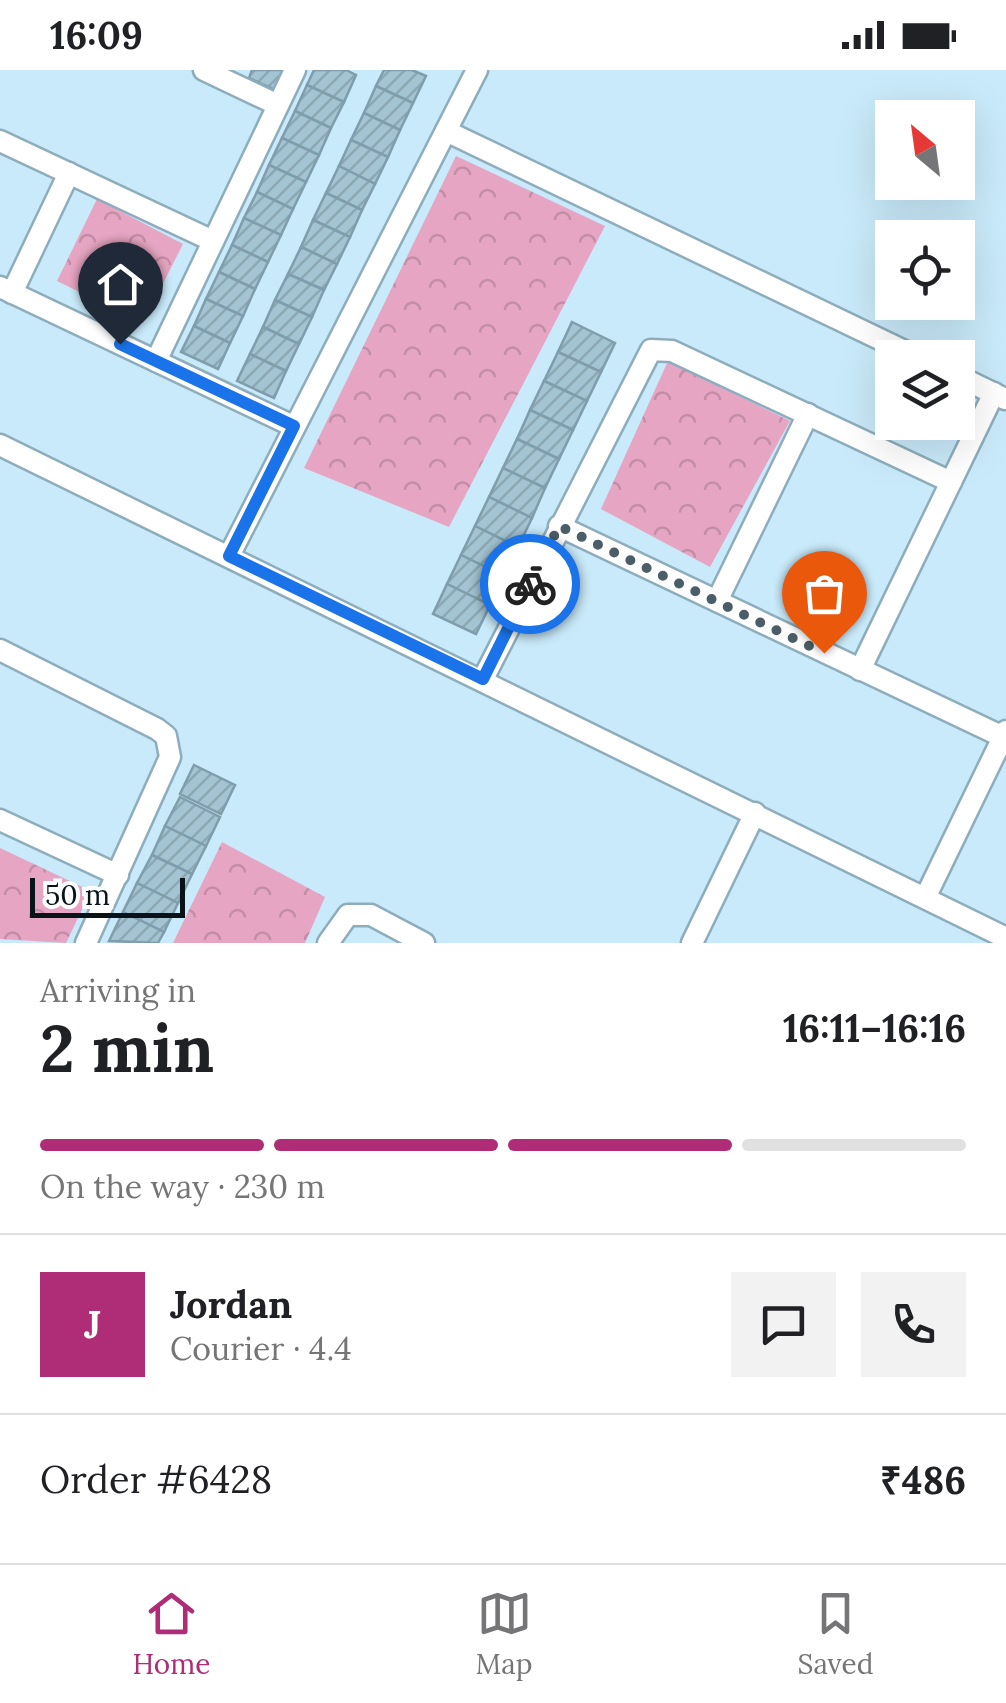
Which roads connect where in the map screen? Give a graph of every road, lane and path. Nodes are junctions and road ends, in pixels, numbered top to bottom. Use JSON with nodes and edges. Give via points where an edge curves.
{"nodes":[{"id":1,"x":204,"y":70,"type":"edge"},
{"id":2,"x":295,"y":70,"type":"edge"},
{"id":3,"x":477,"y":70,"type":"edge"},
{"id":4,"x":278,"y":105,"type":"junction"},
{"id":5,"x":446,"y":131,"type":"junction"},
{"id":6,"x":0,"y":141,"type":"edge"},
{"id":7,"x":69,"y":173,"type":"junction"},
{"id":8,"x":213,"y":241,"type":"junction"},
{"id":9,"x":6,"y":290,"type":"edge"},
{"id":10,"x":881,"y":340,"type":"edge"},
{"id":11,"x":156,"y":361,"type":"junction"},
{"id":12,"x":975,"y":384,"type":"edge"},
{"id":13,"x":1000,"y":396,"type":"edge"},
{"id":14,"x":808,"y":414,"type":"junction"},
{"id":15,"x":294,"y":426,"type":"junction"},
{"id":16,"x":0,"y":445,"type":"edge"},
{"id":17,"x":951,"y":482,"type":"junction"},
{"id":18,"x":559,"y":526,"type":"junction"},
{"id":19,"x":229,"y":556,"type":"junction"},
{"id":20,"x":716,"y":601,"type":"junction"},
{"id":21,"x":0,"y":650,"type":"edge"},
{"id":22,"x":860,"y":670,"type":"junction"},
{"id":23,"x":483,"y":679,"type":"junction"},
{"id":24,"x":1004,"y":734,"type":"edge"},
{"id":25,"x":755,"y":813,"type":"junction"},
{"id":26,"x":0,"y":820,"type":"edge"},
{"id":27,"x":118,"y":875,"type":"junction"},
{"id":28,"x":926,"y":896,"type":"junction"},
{"id":29,"x":1006,"y":938,"type":"edge"},
{"id":30,"x":86,"y":943,"type":"edge"},
{"id":31,"x":328,"y":943,"type":"edge"},
{"id":32,"x":424,"y":943,"type":"edge"},
{"id":33,"x":692,"y":943,"type":"edge"}],
"edges":[{"from":1,"to":4,"type":"street"},
{"from":2,"to":4,"type":"street"},
{"from":3,"to":5,"type":"street"},
{"from":4,"to":8,"type":"street"},
{"from":5,"to":10,"type":"street"},
{"from":5,"to":15,"type":"street"},
{"from":6,"to":7,"type":"street"},
{"from":7,"to":8,"type":"street"},
{"from":7,"to":9,"type":"street"},
{"from":8,"to":11,"type":"street"},
{"from":9,"to":11,"type":"street"},
{"from":11,"to":15,"type":"street"},
{"from":12,"to":13,"type":"street"},
{"from":13,"to":17,"type":"street"},
{"from":14,"to":17,"type":"street"},
{"from":14,"to":18,"type":"street","via":[[672,351],[651,350]]},
{"from":14,"to":20,"type":"street"},
{"from":15,"to":19,"type":"street"},
{"from":16,"to":19,"type":"street"},
{"from":17,"to":22,"type":"street"},
{"from":18,"to":20,"type":"street"},
{"from":18,"to":23,"type":"street"},
{"from":19,"to":23,"type":"street"},
{"from":20,"to":22,"type":"street"},
{"from":21,"to":27,"type":"street","via":[[166,736],[170,756]]},
{"from":22,"to":24,"type":"street"},
{"from":23,"to":25,"type":"street"},
{"from":24,"to":28,"type":"street"},
{"from":25,"to":28,"type":"street"},
{"from":25,"to":33,"type":"street"},
{"from":26,"to":27,"type":"street"},
{"from":27,"to":30,"type":"street"},
{"from":28,"to":29,"type":"street"},
{"from":31,"to":32,"type":"street","via":[[348,914],[372,916]]}]}
